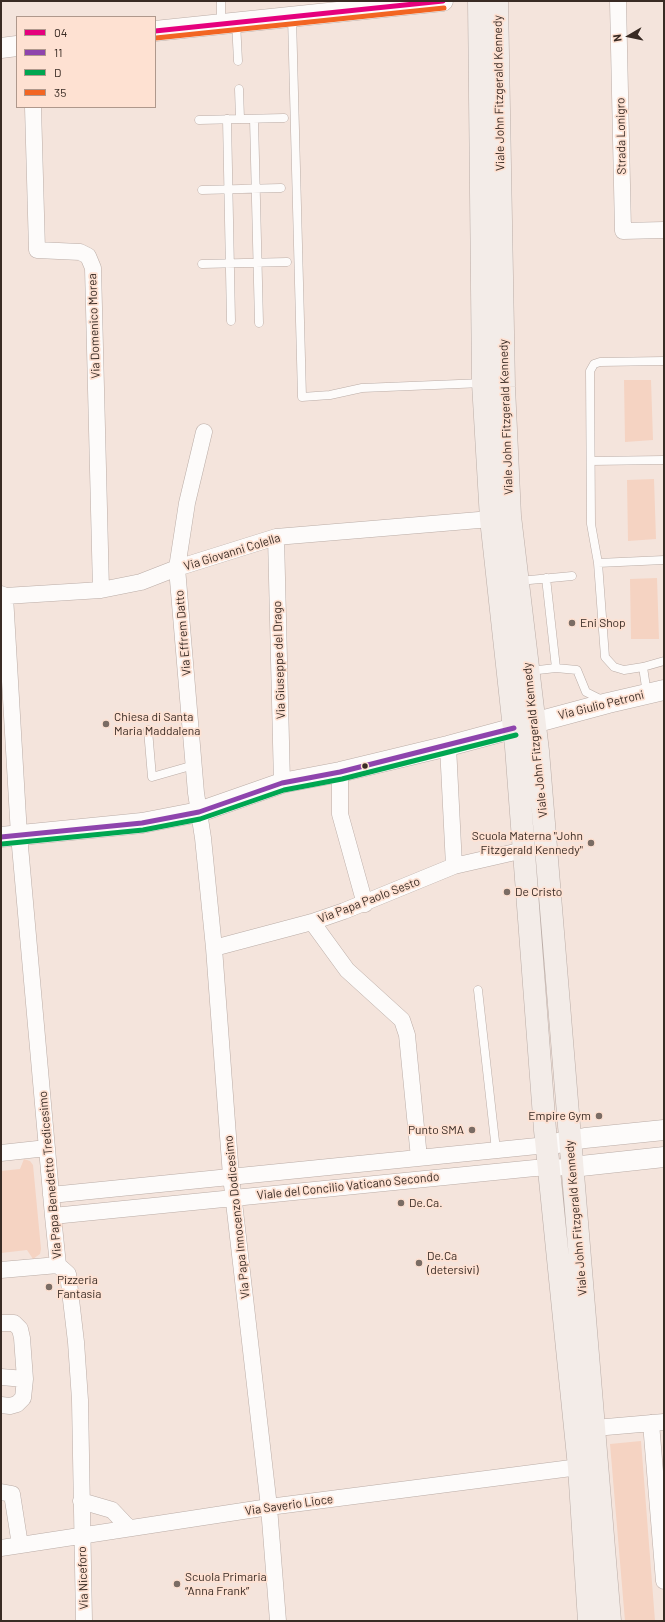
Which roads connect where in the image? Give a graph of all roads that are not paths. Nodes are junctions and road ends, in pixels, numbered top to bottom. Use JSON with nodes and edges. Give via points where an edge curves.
{"nodes":[{"id":1,"x":221,"y":1,"type":"edge"},
{"id":2,"x":443,"y":1,"type":"edge"},
{"id":3,"x":479,"y":1,"type":"edge"},
{"id":4,"x":497,"y":1,"type":"edge"},
{"id":5,"x":618,"y":1,"type":"edge"},
{"id":6,"x":292,"y":16,"type":"junction"},
{"id":7,"x":228,"y":23,"type":"junction"},
{"id":8,"x":156,"y":31,"type":"edge"},
{"id":9,"x":16,"y":46,"type":"edge"},
{"id":10,"x":1,"y":48,"type":"edge"},
{"id":11,"x":489,"y":49,"type":"junction"},
{"id":12,"x":238,"y":61,"type":"dead end"},
{"id":13,"x":239,"y":90,"type":"dead end"},
{"id":14,"x":34,"y":108,"type":"edge"},
{"id":15,"x":284,"y":118,"type":"dead end"},
{"id":16,"x":227,"y":119,"type":"junction"},
{"id":17,"x":240,"y":119,"type":"junction"},
{"id":18,"x":254,"y":119,"type":"junction"},
{"id":19,"x":199,"y":120,"type":"dead end"},
{"id":20,"x":281,"y":188,"type":"dead end"},
{"id":21,"x":229,"y":189,"type":"junction"},
{"id":22,"x":256,"y":189,"type":"junction"},
{"id":23,"x":202,"y":190,"type":"dead end"},
{"id":24,"x":664,"y":230,"type":"edge"},
{"id":25,"x":257,"y":262,"type":"junction"},
{"id":26,"x":287,"y":262,"type":"dead end"},
{"id":27,"x":230,"y":263,"type":"junction"},
{"id":28,"x":202,"y":264,"type":"dead end"},
{"id":29,"x":231,"y":321,"type":"dead end"},
{"id":30,"x":259,"y":323,"type":"dead end"},
{"id":31,"x":664,"y":361,"type":"edge"},
{"id":32,"x":483,"y":383,"type":"junction"},
{"id":33,"x":204,"y":432,"type":"dead end"},
{"id":34,"x":664,"y":460,"type":"edge"},
{"id":35,"x":591,"y":461,"type":"junction"},
{"id":36,"x":490,"y":519,"type":"junction"},
{"id":37,"x":276,"y":537,"type":"junction"},
{"id":38,"x":664,"y":560,"type":"edge"},
{"id":39,"x":598,"y":563,"type":"junction"},
{"id":40,"x":177,"y":568,"type":"junction"},
{"id":41,"x":572,"y":576,"type":"dead end"},
{"id":42,"x":546,"y":578,"type":"junction"},
{"id":43,"x":517,"y":581,"type":"junction"},
{"id":44,"x":101,"y":590,"type":"junction"},
{"id":45,"x":3,"y":595,"type":"edge"},
{"id":46,"x":664,"y":661,"type":"edge"},
{"id":47,"x":643,"y":667,"type":"junction"},
{"id":48,"x":556,"y":668,"type":"junction"},
{"id":49,"x":529,"y":671,"type":"junction"},
{"id":50,"x":655,"y":692,"type":"edge"},
{"id":51,"x":608,"y":703,"type":"junction"},
{"id":52,"x":535,"y":722,"type":"junction"},
{"id":53,"x":514,"y":728,"type":"junction"},
{"id":54,"x":148,"y":730,"type":"dead end"},
{"id":55,"x":448,"y":746,"type":"junction"},
{"id":56,"x":194,"y":765,"type":"junction"},
{"id":57,"x":340,"y":772,"type":"junction"},
{"id":58,"x":282,"y":783,"type":"junction"},
{"id":59,"x":199,"y":812,"type":"junction"},
{"id":60,"x":10,"y":836,"type":"edge"},
{"id":61,"x":524,"y":850,"type":"junction"},
{"id":62,"x":454,"y":866,"type":"junction"},
{"id":63,"x":365,"y":904,"type":"junction"},
{"id":64,"x":312,"y":922,"type":"junction"},
{"id":65,"x":214,"y":948,"type":"junction"},
{"id":66,"x":478,"y":990,"type":"dead end"},
{"id":67,"x":664,"y":1130,"type":"edge"},
{"id":68,"x":570,"y":1140,"type":"junction"},
{"id":69,"x":547,"y":1145,"type":"junction"},
{"id":70,"x":47,"y":1148,"type":"junction"},
{"id":71,"x":496,"y":1150,"type":"junction"},
{"id":72,"x":1,"y":1153,"type":"edge"},
{"id":73,"x":664,"y":1157,"type":"edge"},
{"id":74,"x":419,"y":1158,"type":"junction"},
{"id":75,"x":572,"y":1167,"type":"junction"},
{"id":76,"x":549,"y":1168,"type":"junction"},
{"id":77,"x":231,"y":1176,"type":"junction"},
{"id":78,"x":51,"y":1195,"type":"junction"},
{"id":79,"x":234,"y":1198,"type":"junction"},
{"id":80,"x":53,"y":1216,"type":"junction"},
{"id":81,"x":58,"y":1265,"type":"junction"},
{"id":82,"x":1,"y":1270,"type":"edge"},
{"id":83,"x":1,"y":1323,"type":"edge"},
{"id":84,"x":1,"y":1377,"type":"edge"},
{"id":85,"x":25,"y":1379,"type":"junction"},
{"id":86,"x":1,"y":1405,"type":"edge"},
{"id":87,"x":657,"y":1423,"type":"edge"},
{"id":88,"x":584,"y":1429,"type":"junction"},
{"id":89,"x":579,"y":1467,"type":"junction"},
{"id":90,"x":1,"y":1492,"type":"edge"},
{"id":91,"x":81,"y":1501,"type":"junction"},
{"id":92,"x":269,"y":1507,"type":"junction"},
{"id":93,"x":129,"y":1528,"type":"junction"},
{"id":94,"x":82,"y":1536,"type":"junction"},
{"id":95,"x":20,"y":1545,"type":"junction"},
{"id":96,"x":1,"y":1548,"type":"edge"},
{"id":97,"x":664,"y":1581,"type":"edge"},
{"id":98,"x":84,"y":1621,"type":"edge"},
{"id":99,"x":278,"y":1621,"type":"edge"},
{"id":100,"x":589,"y":1621,"type":"edge"},
{"id":101,"x":610,"y":1621,"type":"edge"}],
"edges":[{"from":1,"to":7,"type":"lane"},
{"from":2,"to":6,"type":"street","via":[[331,9]]},
{"from":3,"to":11,"type":"main road","name":"Viale John Fitzgerald Kennedy"},
{"from":4,"to":11,"type":"main road","name":"Viale John Fitzgerald Kennedy"},
{"from":5,"to":24,"type":"street","name":"Strada Lonigro","via":[[623,231]]},
{"from":6,"to":7,"type":"street"},
{"from":6,"to":32,"type":"lane","via":[[302,397],[330,395],[362,388]]},
{"from":7,"to":8,"type":"street"},
{"from":7,"to":12,"type":"lane"},
{"from":9,"to":10,"type":"street"},
{"from":11,"to":32,"type":"main road","name":"Viale John Fitzgerald Kennedy"},
{"from":11,"to":43,"type":"main road","name":"Viale John Fitzgerald Kennedy","via":[[510,516]]},
{"from":13,"to":17,"type":"lane"},
{"from":14,"to":44,"type":"street","name":"Via Domenico Morea","via":[[37,250],[80,252],[88,256],[93,268]]},
{"from":15,"to":18,"type":"lane"},
{"from":16,"to":17,"type":"lane"},
{"from":16,"to":19,"type":"lane"},
{"from":16,"to":21,"type":"lane"},
{"from":17,"to":18,"type":"lane"},
{"from":18,"to":22,"type":"lane"},
{"from":20,"to":22,"type":"lane"},
{"from":21,"to":22,"type":"lane"},
{"from":21,"to":23,"type":"lane"},
{"from":21,"to":27,"type":"lane"},
{"from":22,"to":25,"type":"lane"},
{"from":25,"to":26,"type":"lane"},
{"from":25,"to":27,"type":"lane"},
{"from":25,"to":30,"type":"lane"},
{"from":27,"to":28,"type":"lane"},
{"from":27,"to":29,"type":"lane"},
{"from":31,"to":35,"type":"lane","via":[[594,364],[590,371]]},
{"from":32,"to":36,"type":"main road","name":"Viale John Fitzgerald Kennedy"},
{"from":33,"to":40,"type":"street","name":"Via Effrem Datto","via":[[187,503]]},
{"from":34,"to":35,"type":"lane"},
{"from":35,"to":39,"type":"lane","via":[[591,524]]},
{"from":36,"to":37,"type":"street","name":"Via Giovanni Colella"},
{"from":36,"to":53,"type":"main road","name":"Viale John Fitzgerald Kennedy"},
{"from":37,"to":40,"type":"street","name":"Via Giovanni Colella"},
{"from":37,"to":58,"type":"street","name":"Via Giuseppe del Drago"},
{"from":38,"to":39,"type":"lane"},
{"from":39,"to":47,"type":"lane","via":[[605,658],[614,667],[624,670]]},
{"from":40,"to":44,"type":"street","name":"Via Giovanni Colella","via":[[141,582]]},
{"from":40,"to":56,"type":"street","name":"Via Effrem Datto"},
{"from":41,"to":42,"type":"lane"},
{"from":42,"to":43,"type":"lane"},
{"from":42,"to":48,"type":"lane"},
{"from":43,"to":49,"type":"main road","name":"Viale John Fitzgerald Kennedy"},
{"from":44,"to":45,"type":"street","name":"Via Giovanni Colella"},
{"from":45,"to":60,"type":"street","name":"Via Papa Benedetto Tredicesimo"},
{"from":46,"to":47,"type":"lane"},
{"from":47,"to":50,"type":"lane"},
{"from":48,"to":49,"type":"lane"},
{"from":48,"to":51,"type":"lane","via":[[577,670],[586,692]]},
{"from":49,"to":52,"type":"main road","name":"Viale John Fitzgerald Kennedy"},
{"from":50,"to":51,"type":"street","name":"Via Giulio Petroni"},
{"from":51,"to":52,"type":"street","name":"Via Giulio Petroni"},
{"from":52,"to":53,"type":"street","name":"Via Giulio Petroni"},
{"from":52,"to":68,"type":"main road","name":"Viale John Fitzgerald Kennedy"},
{"from":53,"to":55,"type":"street","name":"Via Giulio Petroni"},
{"from":53,"to":61,"type":"main road","name":"Viale John Fitzgerald Kennedy"},
{"from":54,"to":56,"type":"lane","via":[[152,777]]},
{"from":55,"to":57,"type":"street","name":"Via Giulio Petroni"},
{"from":55,"to":62,"type":"street"},
{"from":56,"to":59,"type":"street","name":"Via Effrem Datto"},
{"from":57,"to":58,"type":"street","name":"Via Giulio Petroni"},
{"from":57,"to":63,"type":"street","via":[[340,814]]},
{"from":58,"to":59,"type":"street","name":"Via Giulio Petroni"},
{"from":59,"to":60,"type":"street","name":"Via Giulio Petroni","via":[[142,823]]},
{"from":59,"to":65,"type":"street","name":"Via Papa Innocenzo Dodicesimo"},
{"from":60,"to":70,"type":"street","name":"Via Papa Benedetto Tredicesimo"},
{"from":61,"to":62,"type":"street","name":"Via Papa Paolo Sesto"},
{"from":61,"to":69,"type":"main road","name":"Viale John Fitzgerald Kennedy"},
{"from":62,"to":63,"type":"street","name":"Via Papa Paolo Sesto"},
{"from":63,"to":64,"type":"street","name":"Via Papa Paolo Sesto"},
{"from":64,"to":65,"type":"street","name":"Via Papa Paolo Sesto"},
{"from":64,"to":74,"type":"street","via":[[347,970],[402,1020],[406,1035]]},
{"from":65,"to":77,"type":"street","name":"Via Papa Innocenzo Dodicesimo"},
{"from":66,"to":71,"type":"lane"},
{"from":67,"to":68,"type":"street"},
{"from":68,"to":69,"type":"street"},
{"from":68,"to":75,"type":"main road","name":"Viale John Fitzgerald Kennedy"},
{"from":69,"to":71,"type":"street","name":"Viale del Concilio Vaticano Secondo"},
{"from":69,"to":76,"type":"main road","name":"Viale John Fitzgerald Kennedy"},
{"from":70,"to":72,"type":"street"},
{"from":70,"to":78,"type":"street","name":"Via Papa Benedetto Tredicesimo"},
{"from":71,"to":74,"type":"street","name":"Viale del Concilio Vaticano Secondo"},
{"from":73,"to":75,"type":"street"},
{"from":74,"to":77,"type":"street","name":"Viale del Concilio Vaticano Secondo"},
{"from":75,"to":76,"type":"street","name":"Viale del Concilio Vaticano Secondo"},
{"from":75,"to":88,"type":"main road","name":"Viale John Fitzgerald Kennedy"},
{"from":76,"to":79,"type":"street","name":"Viale del Concilio Vaticano Secondo"},
{"from":76,"to":88,"type":"main road","name":"Viale John Fitzgerald Kennedy"},
{"from":77,"to":78,"type":"street","name":"Viale del Concilio Vaticano Secondo"},
{"from":77,"to":79,"type":"street","name":"Via Papa Innocenzo Dodicesimo"},
{"from":78,"to":80,"type":"street","name":"Via Papa Benedetto Tredicesimo"},
{"from":79,"to":80,"type":"street","name":"Viale del Concilio Vaticano Secondo"},
{"from":79,"to":92,"type":"street","name":"Via Papa Innocenzo Dodicesimo"},
{"from":80,"to":81,"type":"street","name":"Via Papa Benedetto Tredicesimo"},
{"from":81,"to":82,"type":"street"},
{"from":81,"to":91,"type":"street","name":"Via Papa Benedetto Tredicesimo","via":[[68,1274],[76,1342],[80,1400]]},
{"from":83,"to":85,"type":"street","via":[[14,1324],[20,1329]]},
{"from":84,"to":85,"type":"street"},
{"from":85,"to":86,"type":"street","via":[[22,1398],[17,1404]]},
{"from":87,"to":88,"type":"street"},
{"from":87,"to":97,"type":"street"},
{"from":88,"to":89,"type":"main road","name":"Viale John Fitzgerald Kennedy"},
{"from":88,"to":101,"type":"main road","name":"Viale John Fitzgerald Kennedy"},
{"from":89,"to":92,"type":"street","name":"Via Saverio Lioce"},
{"from":89,"to":100,"type":"main road","name":"Viale John Fitzgerald Kennedy"},
{"from":90,"to":95,"type":"street","via":[[12,1494]]},
{"from":91,"to":93,"type":"street","via":[[112,1510]]},
{"from":91,"to":94,"type":"street","name":"Via Papa Benedetto Tredicesimo"},
{"from":92,"to":93,"type":"street","name":"Via Saverio Lioce"},
{"from":92,"to":99,"type":"street","name":"Via Papa Innocenzo Dodicesimo"},
{"from":93,"to":94,"type":"street","name":"Via Saverio Lioce"},
{"from":94,"to":95,"type":"street","name":"Via Saverio Lioce"},
{"from":94,"to":98,"type":"street","name":"Via Niceforo"},
{"from":95,"to":96,"type":"street","name":"Via Saverio Lioce"}]}
